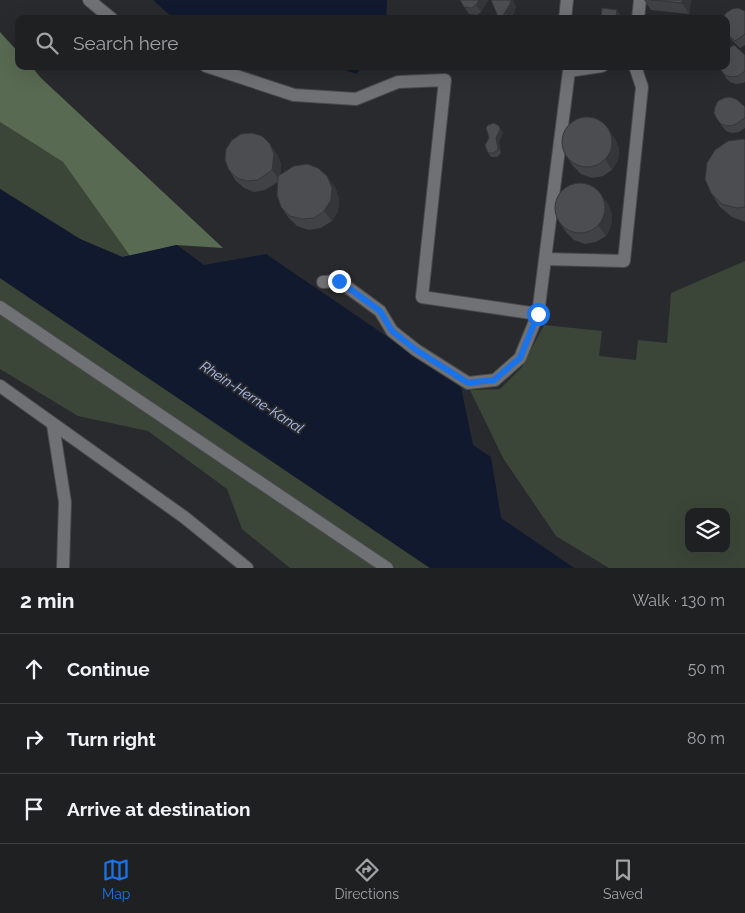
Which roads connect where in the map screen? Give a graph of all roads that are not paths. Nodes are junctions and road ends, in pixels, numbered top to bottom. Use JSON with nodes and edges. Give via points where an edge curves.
{"nodes":[{"id":1,"x":89,"y":0,"type":"edge"},
{"id":2,"x":567,"y":0,"type":"edge"},
{"id":3,"x":640,"y":0,"type":"edge"},
{"id":4,"x":107,"y":15,"type":"edge"},
{"id":5,"x":565,"y":15,"type":"edge"},
{"id":6,"x":638,"y":15,"type":"edge"},
{"id":7,"x":218,"y":70,"type":"edge"},
{"id":8,"x":568,"y":70,"type":"edge"},
{"id":9,"x":636,"y":70,"type":"edge"},
{"id":10,"x":545,"y":259,"type":"junction"},
{"id":11,"x":323,"y":282,"type":"dead end"},
{"id":12,"x":0,"y":307,"type":"edge"},
{"id":13,"x":538,"y":314,"type":"junction"},
{"id":14,"x":0,"y":386,"type":"edge"},
{"id":15,"x":53,"y":425,"type":"junction"},
{"id":16,"x":63,"y":568,"type":"edge"},
{"id":17,"x":247,"y":568,"type":"edge"},
{"id":18,"x":387,"y":568,"type":"edge"}],
"edges":[{"from":1,"to":4,"type":"lane"},
{"from":2,"to":5,"type":"lane"},
{"from":3,"to":6,"type":"lane"},
{"from":7,"to":13,"type":"lane","via":[[294,95],[356,99],[398,82],[445,80],[422,298]]},
{"from":8,"to":10,"type":"lane"},
{"from":9,"to":10,"type":"lane","via":[[642,86],[624,261]]},
{"from":10,"to":13,"type":"lane"},
{"from":11,"to":13,"type":"lane","via":[[339,281],[380,311],[392,331],[416,350],[468,383],[494,380],[520,358]]},
{"from":12,"to":18,"type":"lane"},
{"from":14,"to":15,"type":"lane"},
{"from":15,"to":16,"type":"lane","via":[[65,502]]},
{"from":15,"to":17,"type":"lane","via":[[184,518]]}]}
